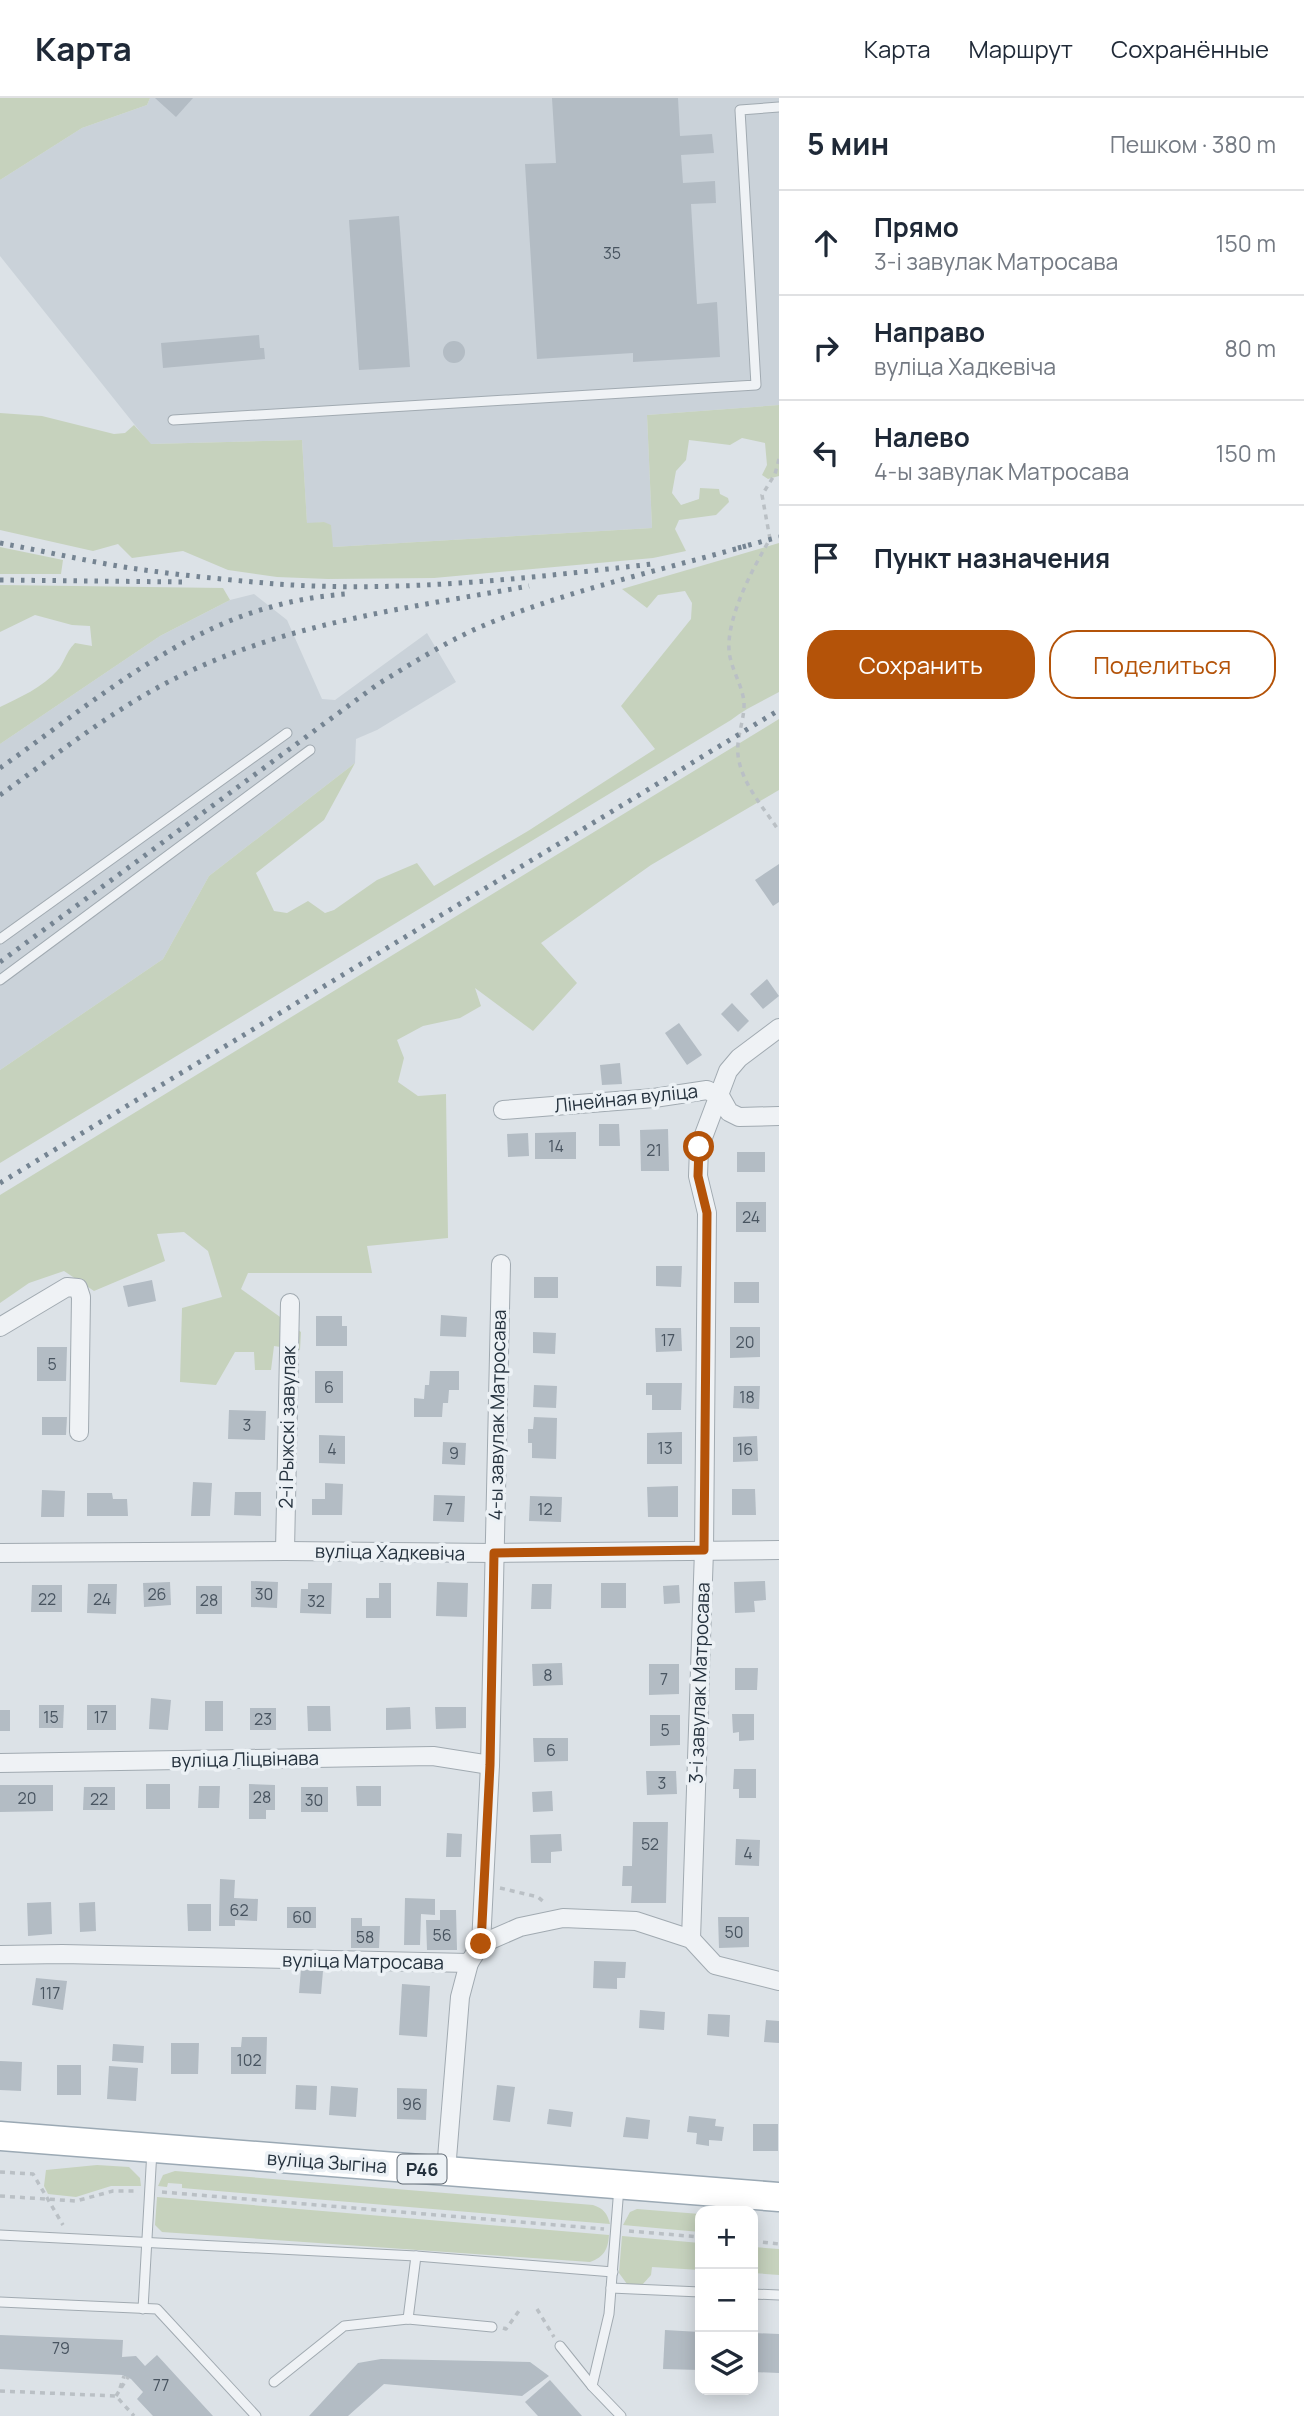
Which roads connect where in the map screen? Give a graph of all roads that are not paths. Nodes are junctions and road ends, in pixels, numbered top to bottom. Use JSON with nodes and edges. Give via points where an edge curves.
{"nodes":[{"id":1,"x":779,"y":107,"type":"edge"},
{"id":2,"x":173,"y":420,"type":"dead end"},
{"id":3,"x":287,"y":733,"type":"dead end"},
{"id":4,"x":310,"y":750,"type":"dead end"},
{"id":5,"x":0,"y":939,"type":"edge"},
{"id":6,"x":0,"y":980,"type":"edge"},
{"id":7,"x":779,"y":1028,"type":"edge"},
{"id":8,"x":720,"y":1096,"type":"junction"},
{"id":9,"x":503,"y":1110,"type":"dead end"},
{"id":10,"x":779,"y":1116,"type":"edge"},
{"id":11,"x":501,"y":1264,"type":"dead end"},
{"id":12,"x":290,"y":1303,"type":"dead end"},
{"id":13,"x":0,"y":1327,"type":"edge"},
{"id":14,"x":79,"y":1432,"type":"dead end"},
{"id":15,"x":704,"y":1550,"type":"junction"},
{"id":16,"x":779,"y":1550,"type":"edge"},
{"id":17,"x":285,"y":1551,"type":"junction"},
{"id":18,"x":0,"y":1553,"type":"edge"},
{"id":19,"x":494,"y":1553,"type":"junction"},
{"id":20,"x":0,"y":1763,"type":"edge"},
{"id":21,"x":490,"y":1765,"type":"junction"},
{"id":22,"x":691,"y":1939,"type":"junction"},
{"id":23,"x":481,"y":1944,"type":"junction"},
{"id":24,"x":0,"y":1955,"type":"edge"},
{"id":25,"x":469,"y":1963,"type":"junction"},
{"id":26,"x":779,"y":1981,"type":"edge"},
{"id":27,"x":0,"y":2136,"type":"edge"},
{"id":28,"x":152,"y":2148,"type":"junction"},
{"id":29,"x":446,"y":2171,"type":"junction"},
{"id":30,"x":619,"y":2185,"type":"junction"},
{"id":31,"x":771,"y":2199,"type":"edge"},
{"id":32,"x":0,"y":2235,"type":"edge"},
{"id":33,"x":146,"y":2243,"type":"junction"},
{"id":34,"x":416,"y":2256,"type":"junction"},
{"id":35,"x":613,"y":2273,"type":"junction"},
{"id":36,"x":611,"y":2288,"type":"junction"},
{"id":37,"x":695,"y":2292,"type":"edge"},
{"id":38,"x":758,"y":2294,"type":"edge"},
{"id":39,"x":779,"y":2295,"type":"edge"},
{"id":40,"x":0,"y":2302,"type":"edge"},
{"id":41,"x":143,"y":2309,"type":"junction"},
{"id":42,"x":408,"y":2319,"type":"junction"},
{"id":43,"x":492,"y":2327,"type":"road end"},
{"id":44,"x":560,"y":2346,"type":"road end"},
{"id":45,"x":274,"y":2382,"type":"dead end"},
{"id":46,"x":592,"y":2386,"type":"junction"},
{"id":47,"x":256,"y":2416,"type":"edge"},
{"id":48,"x":621,"y":2416,"type":"edge"}],
"edges":[{"from":1,"to":2,"type":"lane","via":[[740,110],[756,385]]},
{"from":3,"to":5,"type":"lane"},
{"from":4,"to":6,"type":"lane"},
{"from":7,"to":8,"type":"street","name":"3-і завулак Матросава","via":[[739,1058]]},
{"from":8,"to":9,"type":"street","name":"Лінейная вуліца","via":[[695,1090],[654,1098]]},
{"from":8,"to":10,"type":"street","name":"Лінейная вуліца","via":[[729,1112],[739,1117]]},
{"from":8,"to":15,"type":"street","name":"3-і завулак Матросава","via":[[699,1147],[698,1176],[707,1213]]},
{"from":11,"to":19,"type":"street","name":"4-ы завулак Матросава"},
{"from":12,"to":17,"type":"street","name":"2-і Рыжскі завулак"},
{"from":13,"to":14,"type":"street","via":[[68,1287],[78,1288]]},
{"from":15,"to":16,"type":"street","name":"вуліца Хадкевіча"},
{"from":15,"to":19,"type":"street","name":"вуліца Хадкевіча"},
{"from":15,"to":22,"type":"street","name":"3-і завулак Матросава"},
{"from":17,"to":18,"type":"street","name":"вуліца Хадкевіча"},
{"from":17,"to":19,"type":"street","name":"вуліца Хадкевіча"},
{"from":19,"to":21,"type":"street","name":"4-ы завулак Матросава"},
{"from":20,"to":21,"type":"street","name":"вуліца Ліцвінава","via":[[433,1756]]},
{"from":21,"to":23,"type":"street","name":"4-ы завулак Матросава"},
{"from":22,"to":23,"type":"street","via":[[636,1922],[563,1917],[520,1927]]},
{"from":22,"to":26,"type":"street","via":[[715,1965]]},
{"from":23,"to":25,"type":"street","name":"вуліца Матросава"},
{"from":24,"to":25,"type":"street","name":"вуліца Матросава"},
{"from":25,"to":29,"type":"street","via":[[460,1997]]},
{"from":27,"to":28,"type":"main road","name":"вуліца Зыгіна","number":"Р46"},
{"from":28,"to":29,"type":"main road","name":"вуліца Зыгіна","number":"Р46"},
{"from":28,"to":33,"type":"lane"},
{"from":29,"to":30,"type":"main road","name":"вуліца Зыгіна","number":"Р46"},
{"from":30,"to":31,"type":"main road","name":"вуліца Зыгіна","number":"Р46"},
{"from":30,"to":35,"type":"lane"},
{"from":32,"to":33,"type":"lane"},
{"from":33,"to":34,"type":"lane"},
{"from":33,"to":41,"type":"lane"},
{"from":34,"to":35,"type":"lane"},
{"from":34,"to":42,"type":"lane"},
{"from":35,"to":36,"type":"lane"},
{"from":36,"to":37,"type":"lane"},
{"from":36,"to":46,"type":"lane"},
{"from":38,"to":39,"type":"lane"},
{"from":40,"to":41,"type":"lane"},
{"from":41,"to":47,"type":"lane","via":[[157,2309]]},
{"from":42,"to":43,"type":"lane"},
{"from":42,"to":45,"type":"lane","via":[[344,2326]]},
{"from":44,"to":46,"type":"lane"},
{"from":46,"to":48,"type":"lane"}]}
